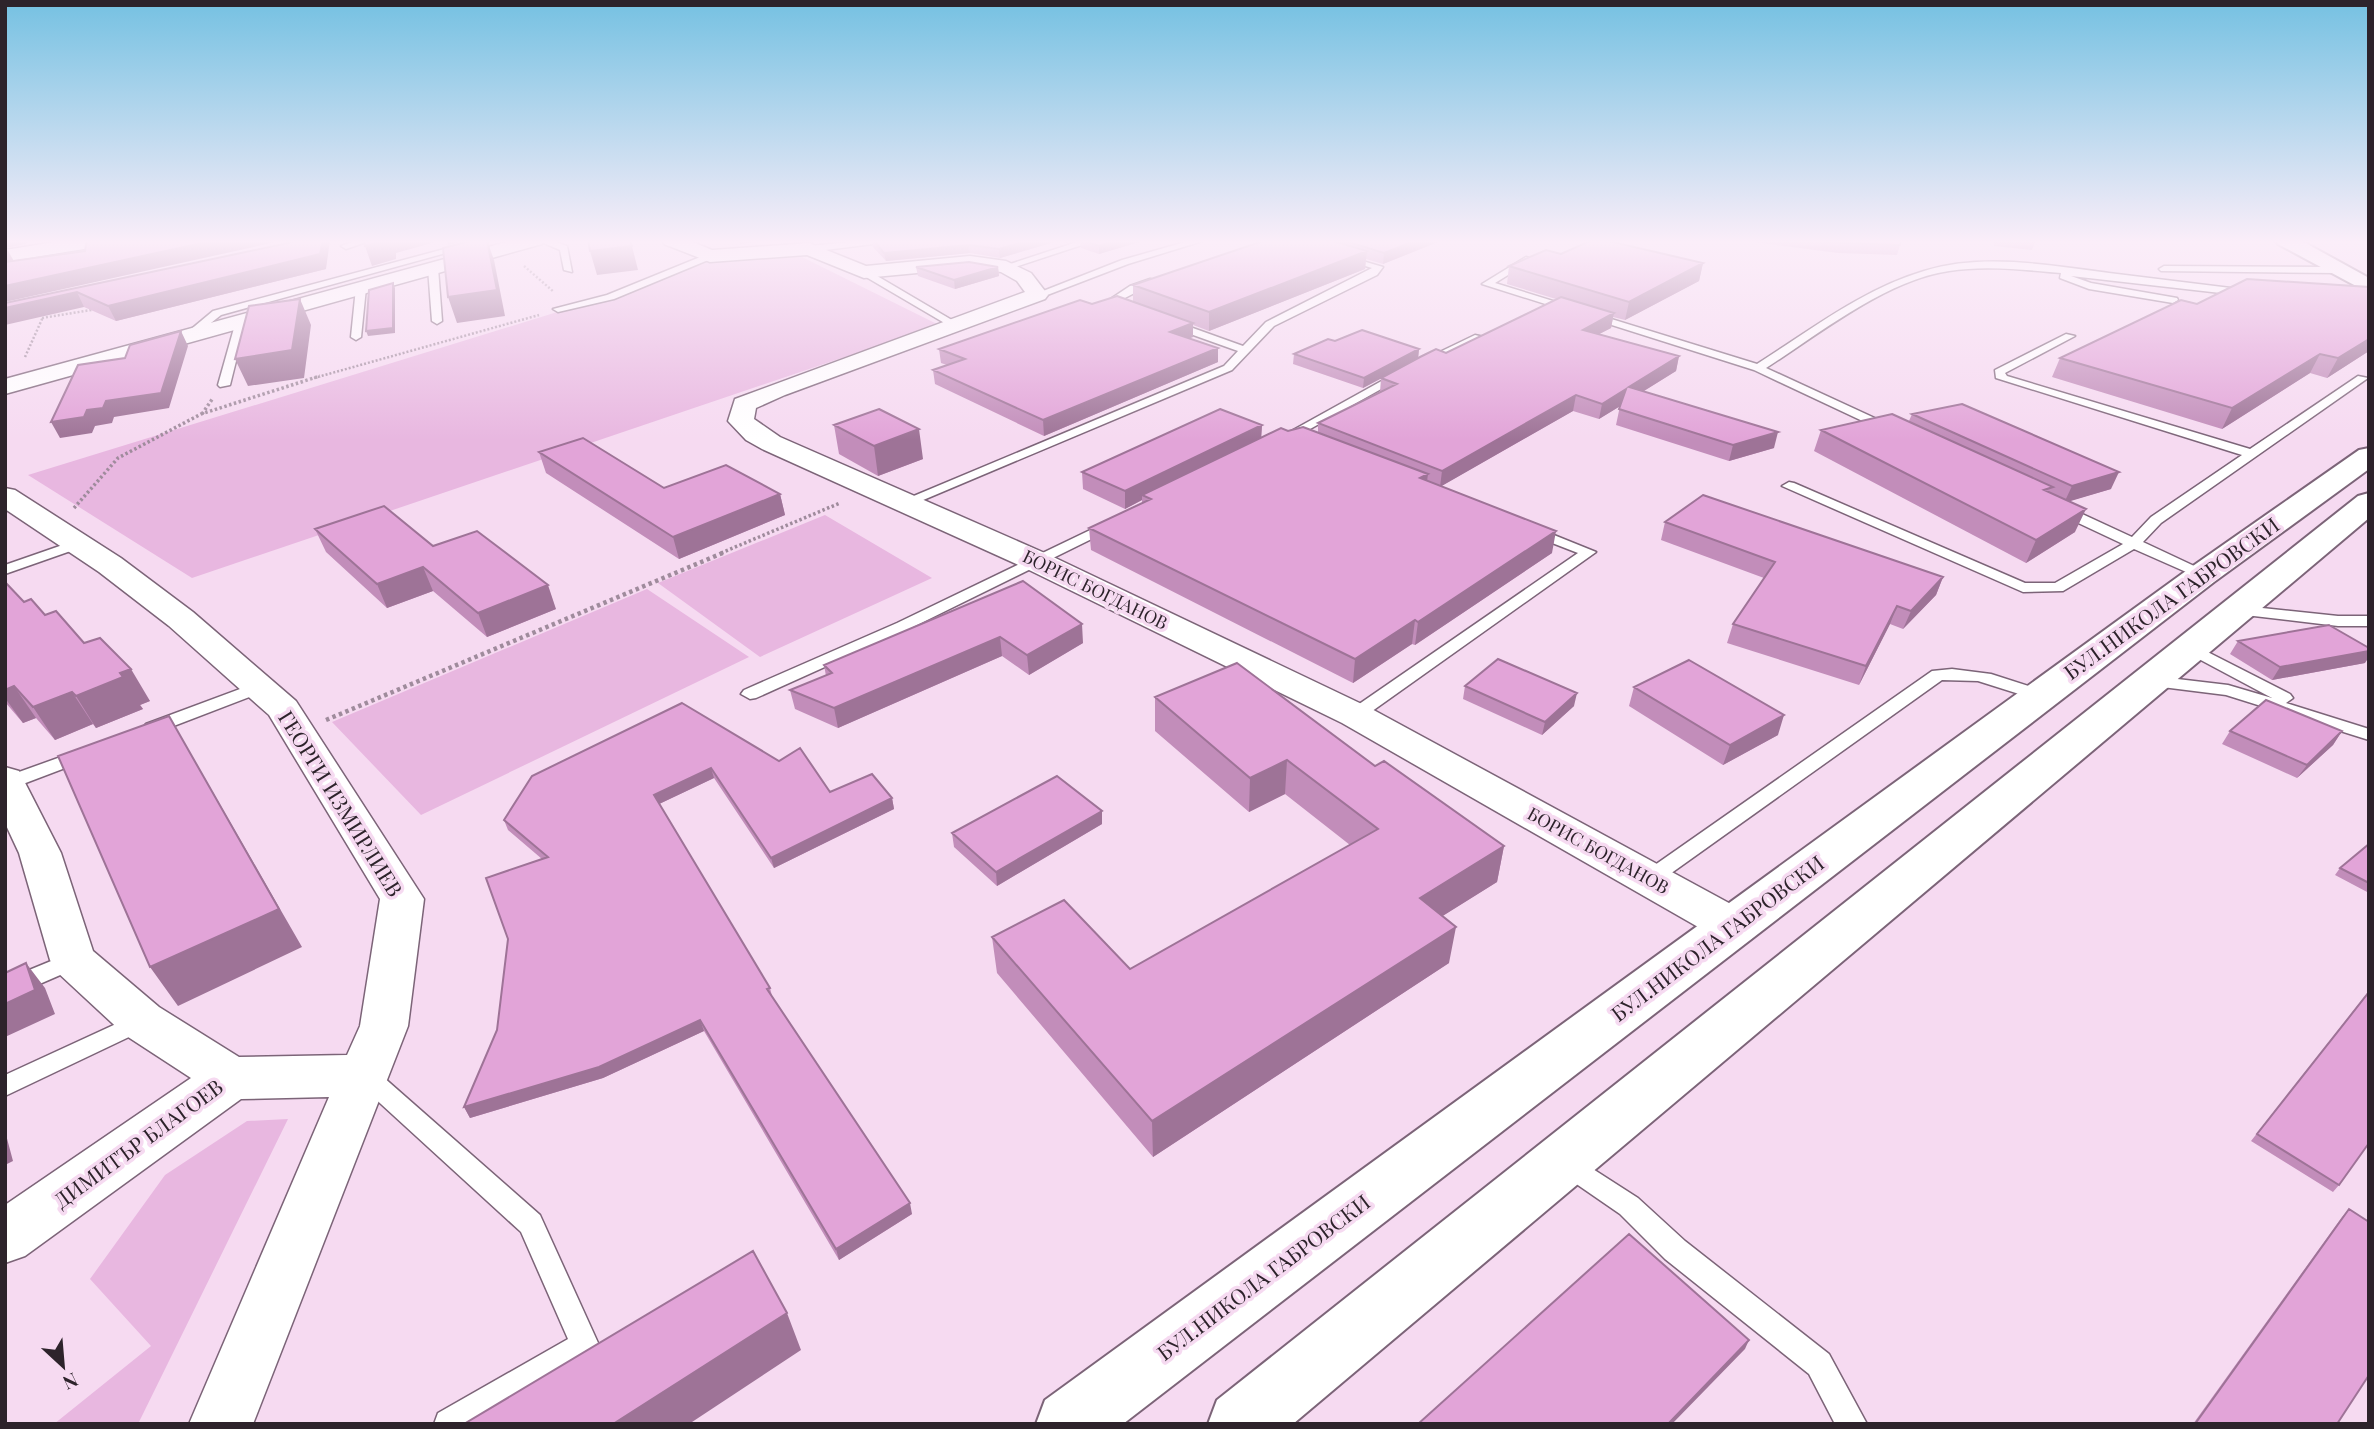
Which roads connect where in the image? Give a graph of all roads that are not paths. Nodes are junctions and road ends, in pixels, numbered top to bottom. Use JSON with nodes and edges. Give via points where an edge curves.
{"nodes":[{"id":1,"x":243,"y":307,"type":"edge"},
{"id":2,"x":293,"y":307,"type":"edge"},
{"id":3,"x":359,"y":307,"type":"edge"},
{"id":4,"x":436,"y":307,"type":"edge"},
{"id":5,"x":568,"y":307,"type":"edge"},
{"id":6,"x":924,"y":307,"type":"edge"},
{"id":7,"x":1007,"y":307,"type":"edge"},
{"id":8,"x":1124,"y":307,"type":"edge"},
{"id":9,"x":1305,"y":307,"type":"edge"},
{"id":10,"x":1560,"y":307,"type":"edge"},
{"id":11,"x":1858,"y":307,"type":"edge"},
{"id":12,"x":558,"y":309,"type":"road end"},
{"id":13,"x":1136,"y":311,"type":"edge"},
{"id":14,"x":1160,"y":320,"type":"edge"},
{"id":15,"x":241,"y":321,"type":"junction"},
{"id":16,"x":437,"y":321,"type":"dead end"},
{"id":17,"x":957,"y":326,"type":"junction"},
{"id":18,"x":1495,"y":330,"type":"edge"},
{"id":19,"x":188,"y":336,"type":"junction"},
{"id":20,"x":2070,"y":336,"type":"dead end"},
{"id":21,"x":356,"y":337,"type":"dead end"},
{"id":22,"x":1244,"y":351,"type":"junction"},
{"id":23,"x":1758,"y":368,"type":"junction"},
{"id":24,"x":2362,"y":378,"type":"dead end"},
{"id":25,"x":224,"y":385,"type":"dead end"},
{"id":26,"x":7,"y":389,"type":"edge"},
{"id":27,"x":1896,"y":432,"type":"edge"},
{"id":28,"x":1266,"y":447,"type":"edge"},
{"id":29,"x":2253,"y":454,"type":"junction"},
{"id":30,"x":2369,"y":456,"type":"edge"},
{"id":31,"x":1789,"y":486,"type":"dead end"},
{"id":32,"x":2046,"y":502,"type":"edge"},
{"id":33,"x":2369,"y":502,"type":"edge"},
{"id":34,"x":904,"y":503,"type":"junction"},
{"id":35,"x":33,"y":519,"type":"edge"},
{"id":36,"x":1121,"y":519,"type":"edge"},
{"id":37,"x":1524,"y":527,"type":"edge"},
{"id":38,"x":2134,"y":543,"type":"junction"},
{"id":39,"x":1036,"y":561,"type":"junction"},
{"id":40,"x":5,"y":570,"type":"edge"},
{"id":41,"x":2218,"y":593,"type":"junction"},
{"id":42,"x":2369,"y":621,"type":"edge"},
{"id":43,"x":2188,"y":647,"type":"junction"},
{"id":44,"x":2148,"y":680,"type":"junction"},
{"id":45,"x":259,"y":687,"type":"junction"},
{"id":46,"x":750,"y":694,"type":"dead end"},
{"id":47,"x":2041,"y":696,"type":"junction"},
{"id":48,"x":1355,"y":715,"type":"junction"},
{"id":49,"x":2351,"y":729,"type":"junction"},
{"id":50,"x":134,"y":735,"type":"edge"},
{"id":51,"x":2369,"y":735,"type":"edge"},
{"id":52,"x":96,"y":750,"type":"edge"},
{"id":53,"x":6,"y":783,"type":"edge"},
{"id":54,"x":1648,"y":879,"type":"junction"},
{"id":55,"x":1735,"y":927,"type":"junction"},
{"id":56,"x":73,"y":960,"type":"junction"},
{"id":57,"x":5,"y":990,"type":"edge"},
{"id":58,"x":142,"y":1021,"type":"junction"},
{"id":59,"x":364,"y":1075,"type":"junction"},
{"id":60,"x":231,"y":1078,"type":"junction"},
{"id":61,"x":5,"y":1086,"type":"edge"},
{"id":62,"x":1563,"y":1160,"type":"junction"},
{"id":63,"x":5,"y":1237,"type":"edge"},
{"id":64,"x":221,"y":1424,"type":"edge"},
{"id":65,"x":449,"y":1424,"type":"edge"},
{"id":66,"x":1069,"y":1424,"type":"edge"},
{"id":67,"x":1241,"y":1424,"type":"edge"},
{"id":68,"x":1852,"y":1424,"type":"edge"}],
"edges":[{"from":1,"to":19,"type":"lane","via":[[217,313]]},
{"from":2,"to":15,"type":"street"},
{"from":3,"to":21,"type":"lane"},
{"from":4,"to":16,"type":"lane"},
{"from":5,"to":12,"type":"lane"},
{"from":6,"to":17,"type":"lane"},
{"from":7,"to":17,"type":"street","name":"БОРИС БОГДАНОВ"},
{"from":8,"to":13,"type":"lane"},
{"from":9,"to":22,"type":"lane","via":[[1270,324]]},
{"from":10,"to":23,"type":"lane"},
{"from":11,"to":23,"type":"lane"},
{"from":14,"to":22,"type":"lane"},
{"from":15,"to":19,"type":"street"},
{"from":15,"to":25,"type":"lane"},
{"from":17,"to":34,"type":"street","name":"БОРИС БОГДАНОВ","via":[[744,404],[741,421],[755,434]]},
{"from":18,"to":28,"type":"lane","via":[[1413,368],[1296,438]]},
{"from":19,"to":26,"type":"street"},
{"from":20,"to":29,"type":"lane","via":[[1999,372],[2002,378]]},
{"from":22,"to":34,"type":"lane","via":[[1228,368]]},
{"from":23,"to":27,"type":"lane"},
{"from":24,"to":29,"type":"lane"},
{"from":29,"to":38,"type":"lane","via":[[2156,520]]},
{"from":30,"to":41,"type":"street","name":"БУЛ.НИКОЛА ГАБРОВСКИ"},
{"from":31,"to":38,"type":"lane","via":[[2023,587],[2058,587]]},
{"from":32,"to":38,"type":"lane"},
{"from":33,"to":41,"type":"street","name":"БУЛ.НИКОЛА ГАБРОВСКИ"},
{"from":34,"to":39,"type":"street","name":"БОРИС БОГДАНОВ"},
{"from":35,"to":40,"type":"lane"},
{"from":35,"to":45,"type":"street","name":"ГЕОРГИ ИЗМИРЛИЕВ","via":[[110,565]]},
{"from":36,"to":39,"type":"lane"},
{"from":37,"to":48,"type":"lane","via":[[1589,552]]},
{"from":38,"to":41,"type":"lane"},
{"from":39,"to":46,"type":"lane"},
{"from":39,"to":48,"type":"street","name":"БОРИС БОГДАНОВ"},
{"from":41,"to":42,"type":"lane","via":[[2338,621]]},
{"from":41,"to":43,"type":"street","name":"БУЛ.НИКОЛА ГАБРОВСКИ"},
{"from":41,"to":47,"type":"street","name":"БУЛ.НИКОЛА ГАБРОВСКИ"},
{"from":43,"to":44,"type":"street","name":"БУЛ.НИКОЛА ГАБРОВСКИ"},
{"from":43,"to":49,"type":"lane"},
{"from":44,"to":49,"type":"lane","via":[[2228,690]]},
{"from":44,"to":62,"type":"street","name":"БУЛ.НИКОЛА ГАБРОВСКИ"},
{"from":45,"to":50,"type":"lane"},
{"from":45,"to":59,"type":"street","name":"ГЕОРГИ ИЗМИРЛИЕВ","via":[[283,709],[402,899],[384,1026]]},
{"from":47,"to":54,"type":"lane","via":[[1982,675],[1938,675]]},
{"from":47,"to":55,"type":"street","name":"БУЛ.НИКОЛА ГАБРОВСКИ"},
{"from":48,"to":54,"type":"street","name":"БОРИС БОГДАНОВ"},
{"from":49,"to":51,"type":"lane"},
{"from":52,"to":53,"type":"lane"},
{"from":53,"to":56,"type":"street","via":[[40,853]]},
{"from":54,"to":55,"type":"street","name":"БОРИС БОГДАНОВ"},
{"from":55,"to":66,"type":"street","name":"БУЛ.НИКОЛА ГАБРОВСКИ"},
{"from":56,"to":57,"type":"lane"},
{"from":56,"to":58,"type":"street"},
{"from":58,"to":60,"type":"street"},
{"from":58,"to":61,"type":"lane"},
{"from":59,"to":60,"type":"street","name":"ДИМИТЪР БЛАГОЕВ"},
{"from":59,"to":64,"type":"street","name":"ГЕОРГИ ИЗМИРЛИЕВ"},
{"from":59,"to":65,"type":"lane","via":[[531,1224],[585,1345]]},
{"from":60,"to":63,"type":"street","name":"ДИМИТЪР БЛАГОЕВ"},
{"from":62,"to":67,"type":"street","name":"БУЛ.НИКОЛА ГАБРОВСКИ"},
{"from":62,"to":68,"type":"lane","via":[[1629,1206],[1675,1250],[1819,1364]]}]}
